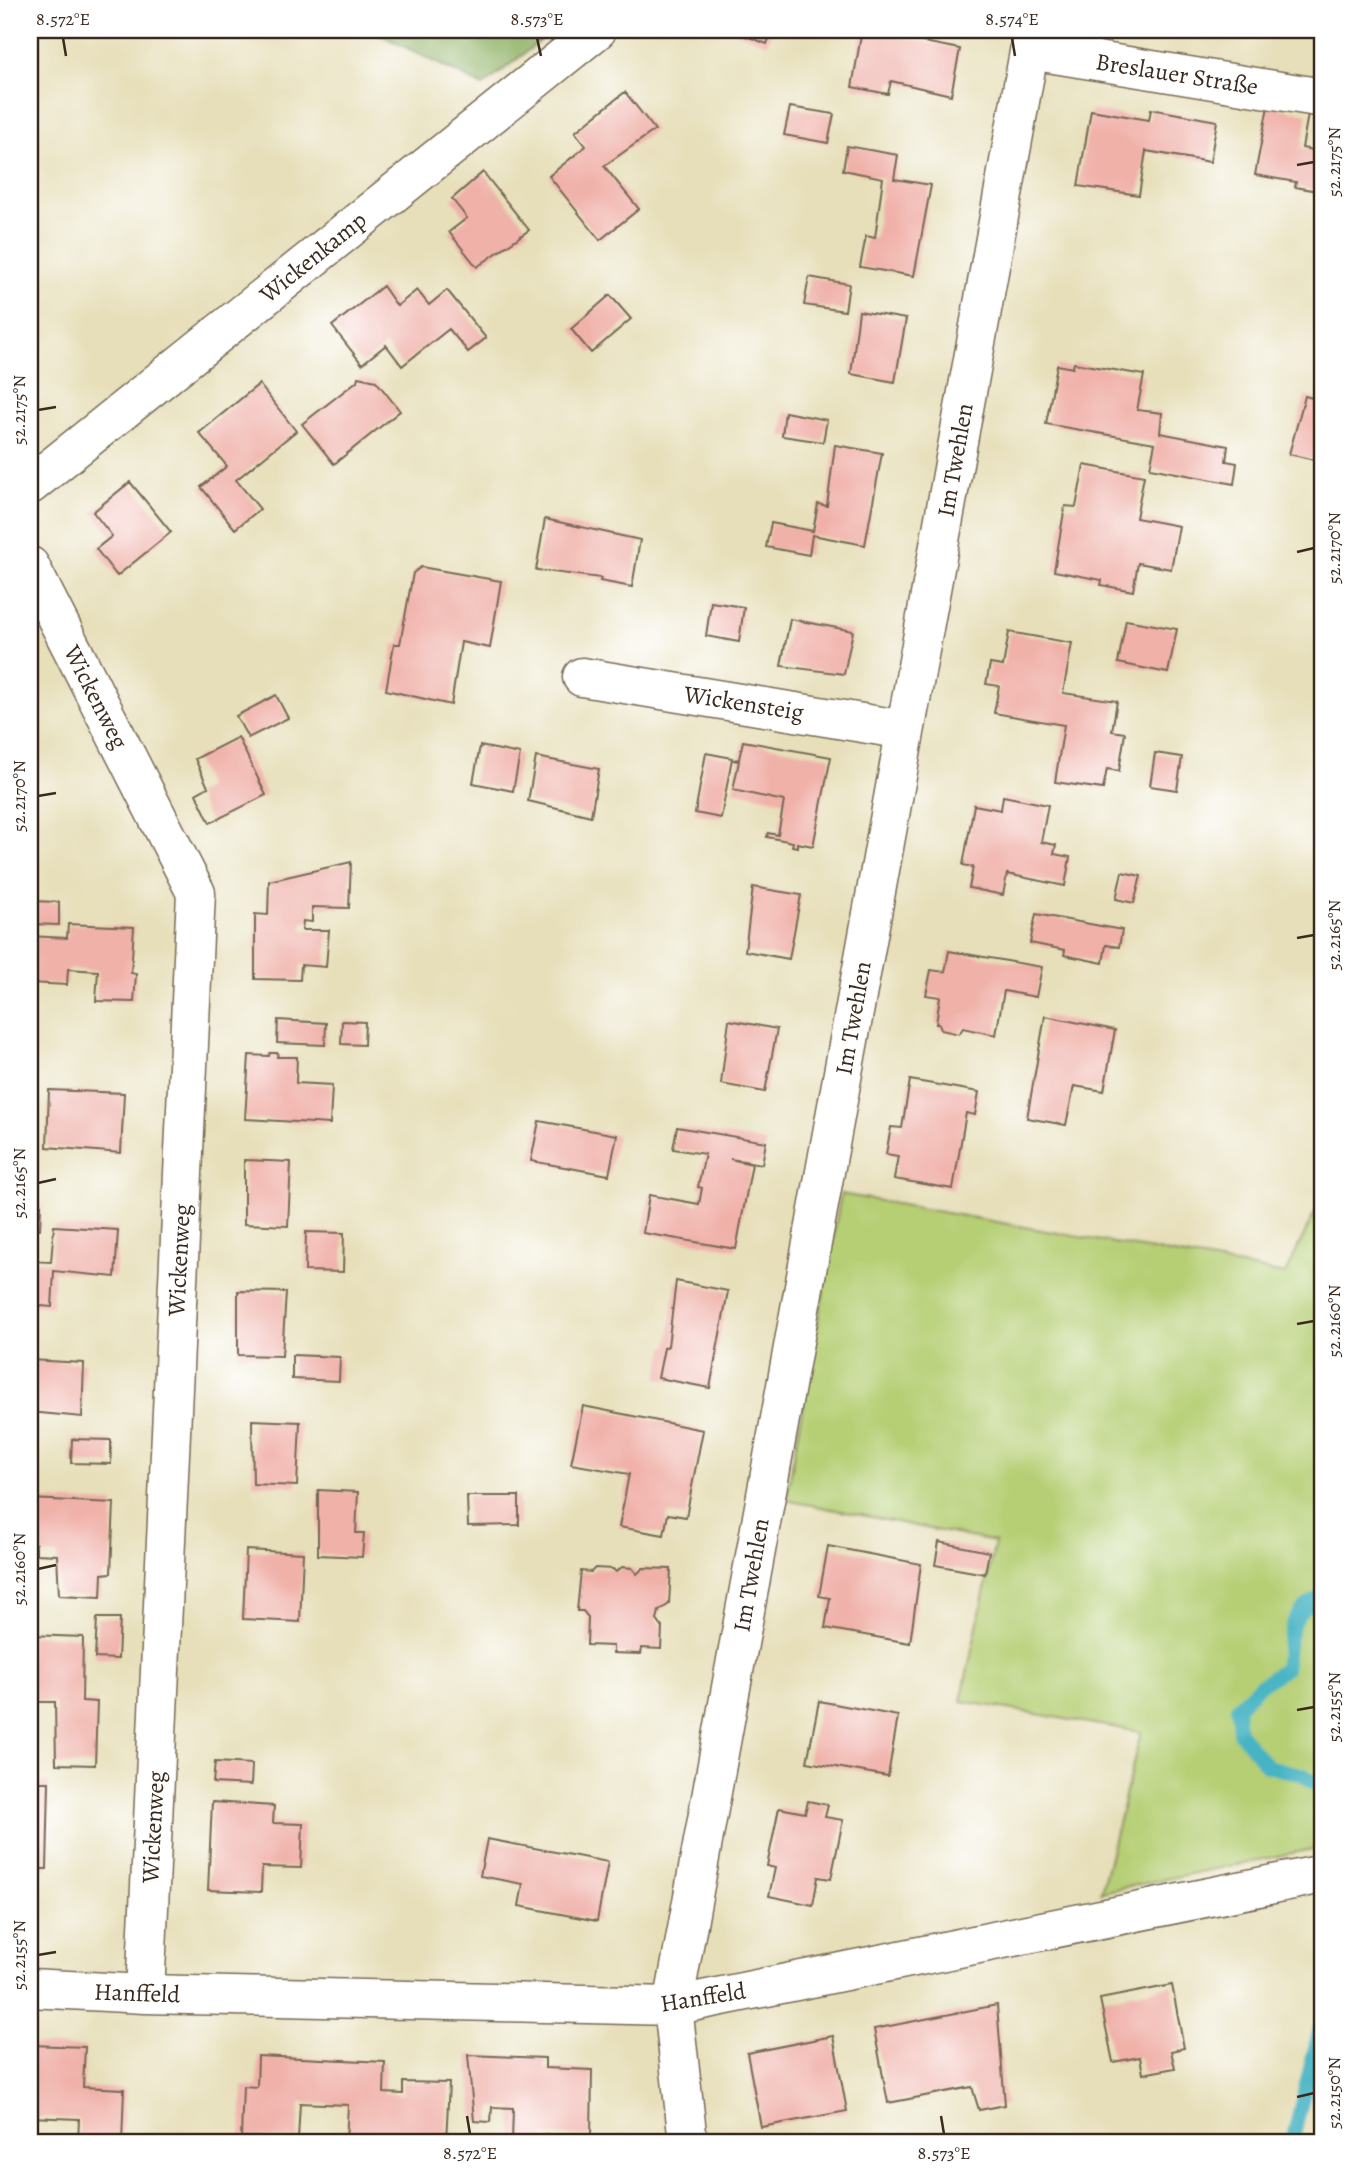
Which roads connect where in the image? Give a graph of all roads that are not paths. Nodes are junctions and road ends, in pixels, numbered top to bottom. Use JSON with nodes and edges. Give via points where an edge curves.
{"nodes":[{"id":1,"x":597,"y":30,"type":"edge"},
{"id":2,"x":1032,"y":40,"type":"edge"},
{"id":3,"x":1323,"y":98,"type":"edge"},
{"id":4,"x":30,"y":485,"type":"edge"},
{"id":5,"x":30,"y":566,"type":"edge"},
{"id":6,"x":582,"y":677,"type":"dead end"},
{"id":7,"x":905,"y":730,"type":"junction"},
{"id":8,"x":1323,"y":1874,"type":"edge"},
{"id":9,"x":30,"y":1988,"type":"edge"},
{"id":10,"x":145,"y":1994,"type":"junction"},
{"id":11,"x":673,"y":2006,"type":"junction"},
{"id":12,"x":688,"y":2142,"type":"edge"}],
"edges":[{"from":1,"to":4,"type":"street","name":"Wickenkamp"},
{"from":2,"to":3,"type":"street","name":"Breslauer Straße"},
{"from":2,"to":7,"type":"street","name":"Im Twehlen"},
{"from":5,"to":10,"type":"street","name":"Wickenweg","via":[[196,893]]},
{"from":6,"to":7,"type":"street","name":"Wickensteig"},
{"from":7,"to":11,"type":"street","name":"Im Twehlen"},
{"from":8,"to":11,"type":"street","name":"Hanffeld"},
{"from":9,"to":10,"type":"street","name":"Hanffeld"},
{"from":10,"to":11,"type":"street","name":"Hanffeld"},
{"from":11,"to":12,"type":"street","name":"Im Twehlen"}]}
